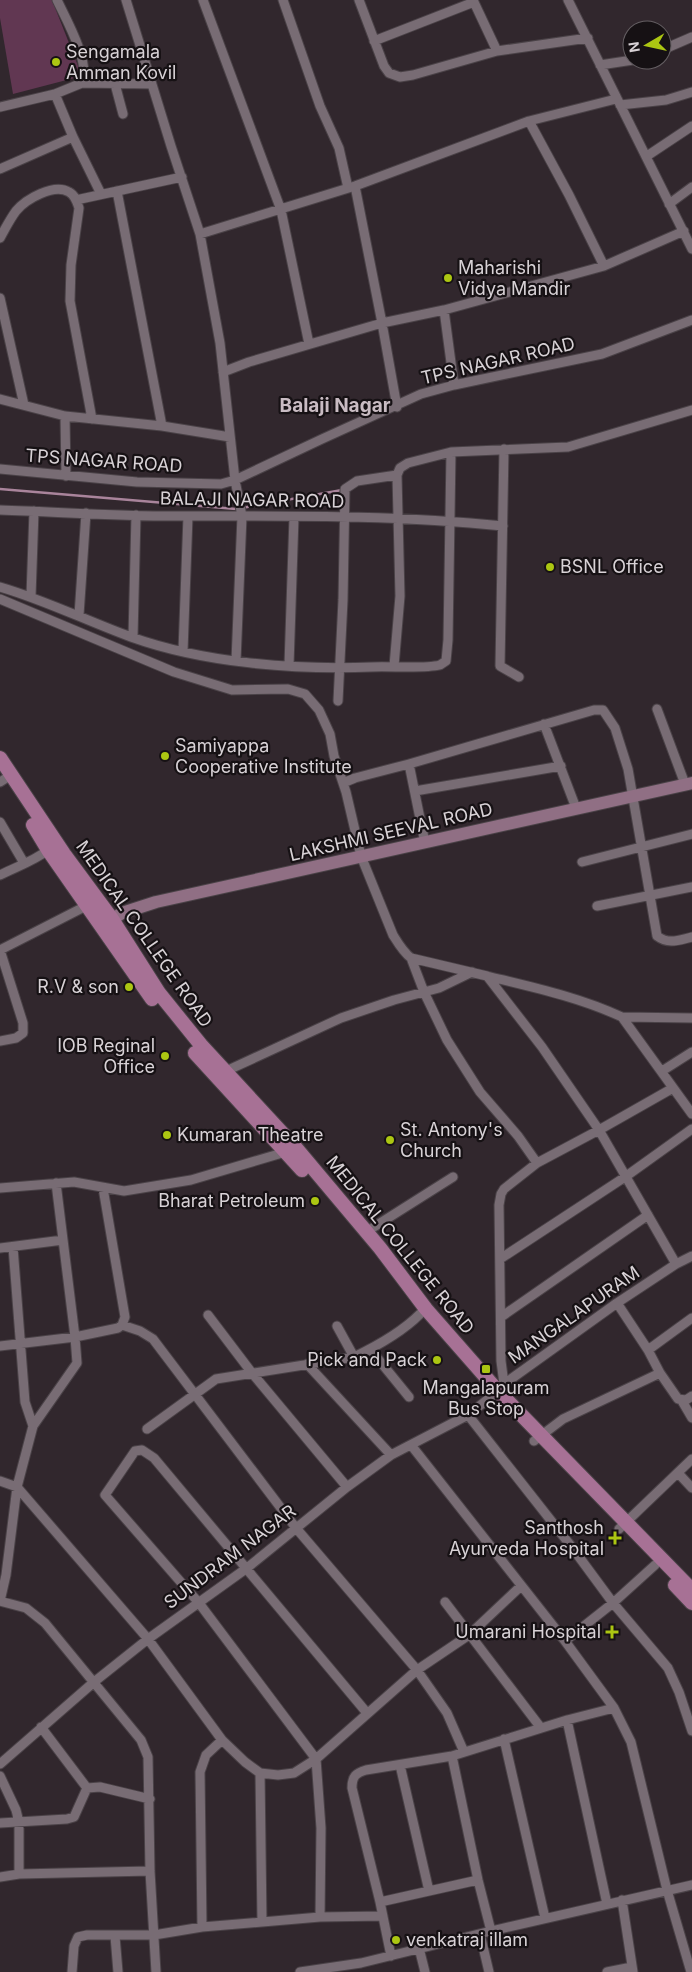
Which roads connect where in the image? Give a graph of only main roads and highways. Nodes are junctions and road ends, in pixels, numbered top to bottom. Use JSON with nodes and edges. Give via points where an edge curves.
{"nodes":[{"id":1,"x":0,"y":758,"type":"edge"},
{"id":2,"x":3,"y":778,"type":"edge"},
{"id":3,"x":107,"y":922,"type":"junction"},
{"id":4,"x":156,"y":996,"type":"junction"},
{"id":5,"x":292,"y":1150,"type":"junction"},
{"id":6,"x":498,"y":1390,"type":"junction"},
{"id":7,"x":622,"y":1526,"type":"junction"},
{"id":8,"x":692,"y":1590,"type":"edge"},
{"id":9,"x":692,"y":1603,"type":"edge"}],
"edges":[{"from":1,"to":2,"type":"main road","name":"MEDICAL COLLEGE ROAD"},
{"from":2,"to":3,"type":"main road","name":"MEDICAL COLLEGE ROAD","via":[[75,869]]},
{"from":2,"to":3,"type":"main road","name":"MEDICAL COLLEGE ROAD","via":[[48,850],[88,905]]},
{"from":3,"to":4,"type":"main road","name":"MEDICAL COLLEGE ROAD"},
{"from":4,"to":5,"type":"main road","name":"MEDICAL COLLEGE ROAD","via":[[226,1071]]},
{"from":4,"to":5,"type":"main road","name":"MEDICAL COLLEGE ROAD","via":[[194,1051]]},
{"from":5,"to":6,"type":"main road","name":"MEDICAL COLLEGE ROAD","via":[[366,1232],[426,1309]]},
{"from":5,"to":6,"type":"main road","name":"MEDICAL COLLEGE ROAD","via":[[420,1314]]},
{"from":6,"to":7,"type":"main road","name":"MEDICAL COLLEGE ROAD","via":[[537,1438]]},
{"from":7,"to":8,"type":"main road","name":"MEDICAL COLLEGE ROAD"},
{"from":7,"to":9,"type":"main road","name":"MEDICAL COLLEGE ROAD"}]}
